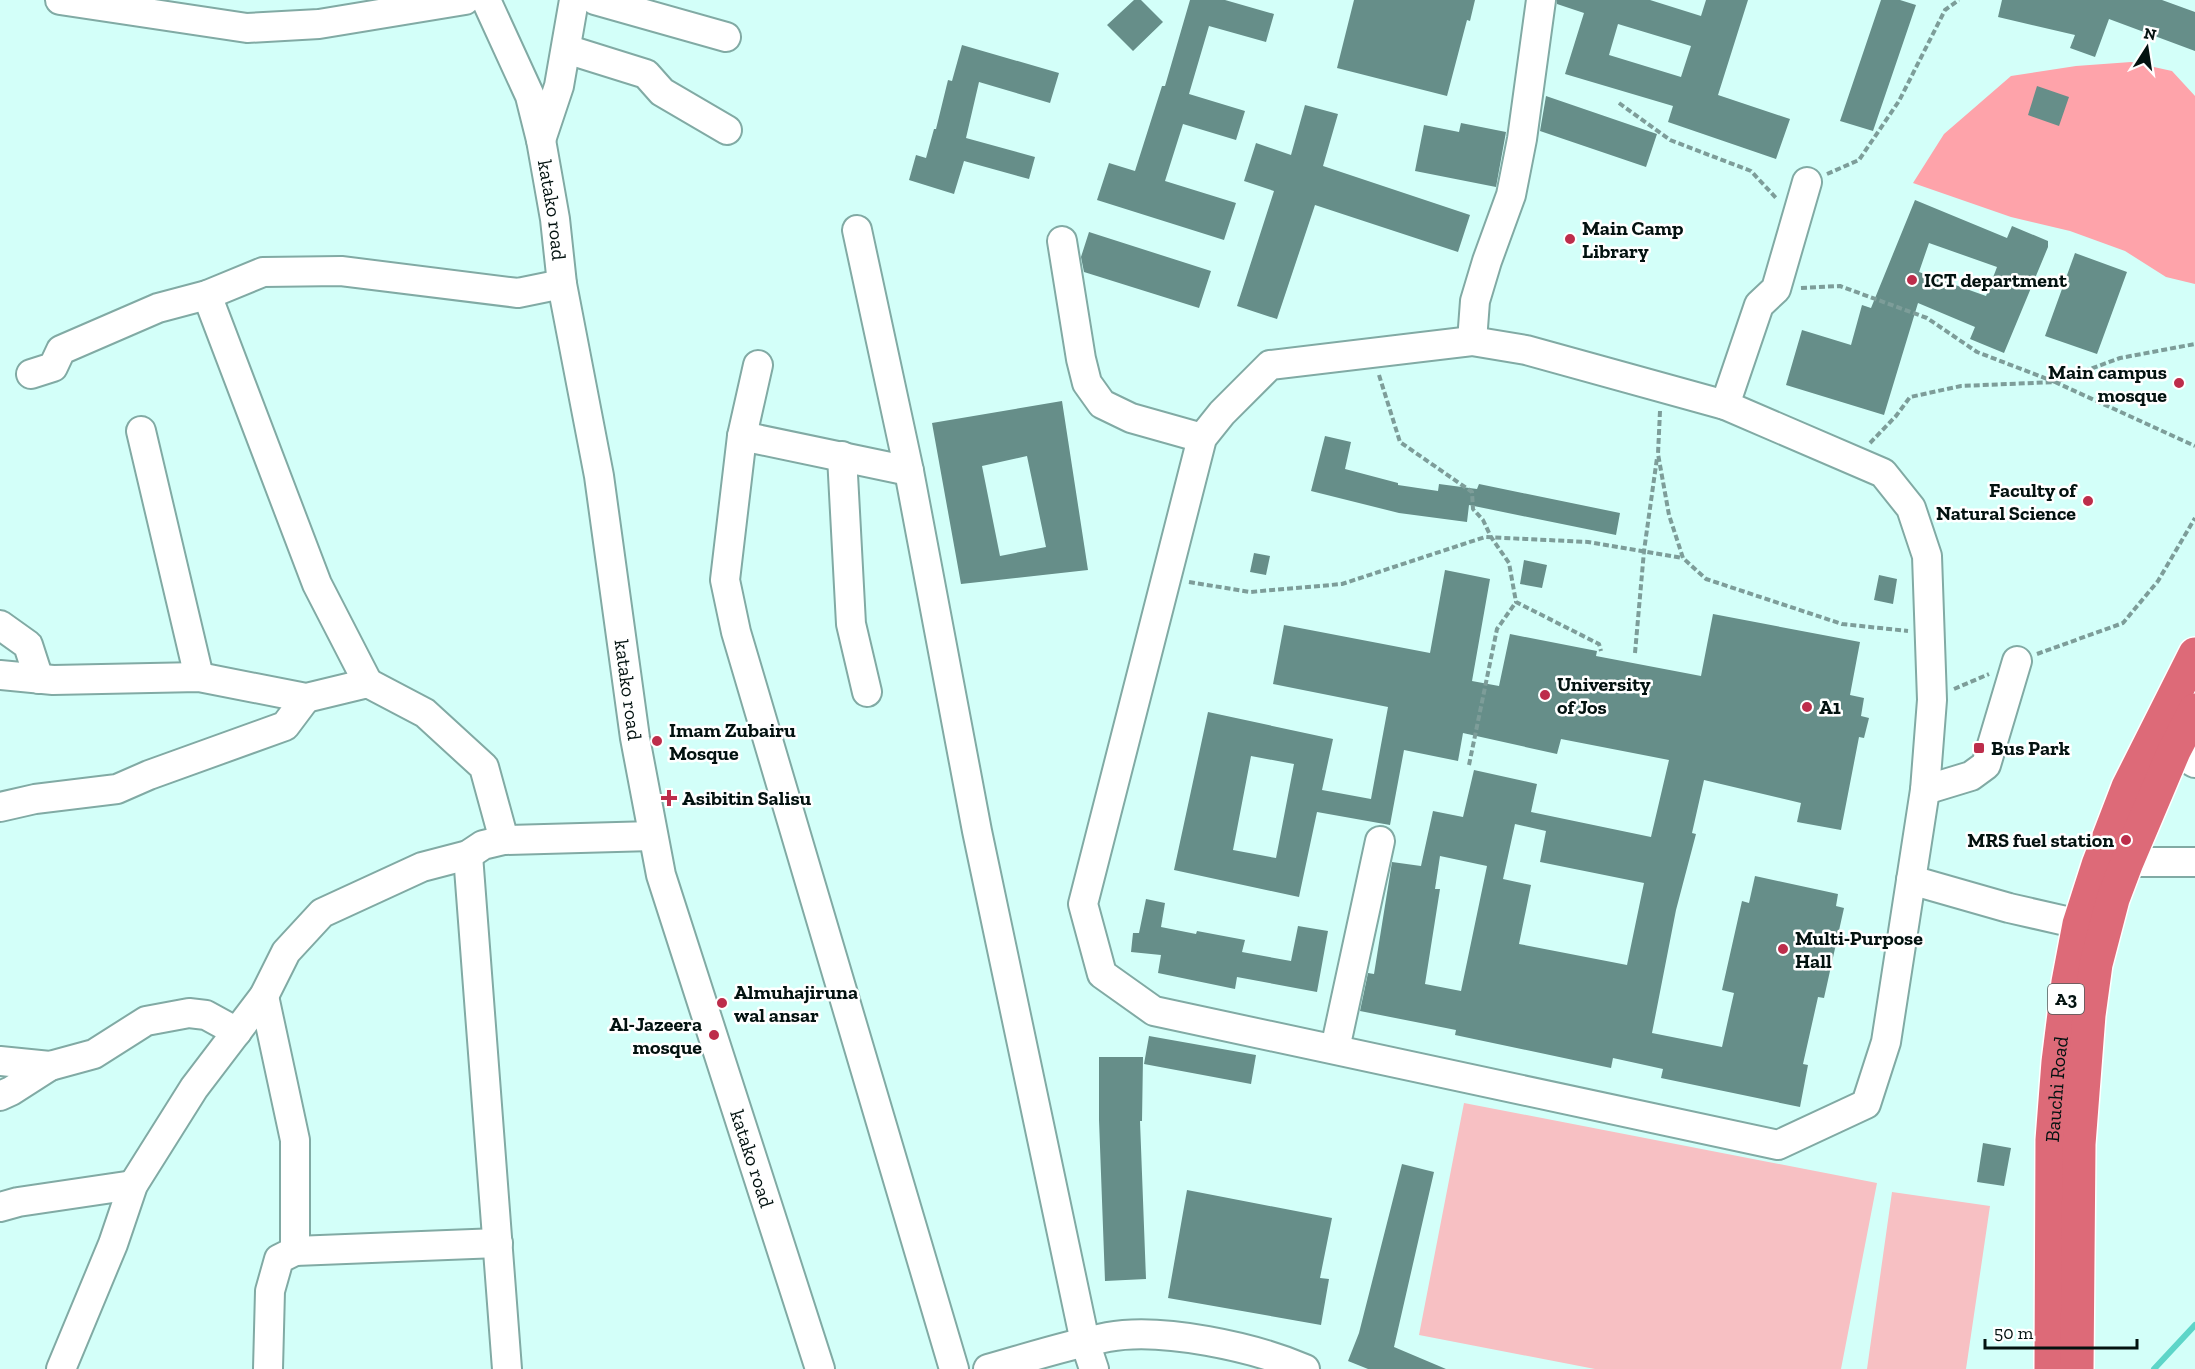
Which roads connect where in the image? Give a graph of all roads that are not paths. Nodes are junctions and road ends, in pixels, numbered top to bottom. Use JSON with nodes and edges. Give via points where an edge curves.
{"nodes":[{"id":1,"x":465,"y":0,"type":"edge"},
{"id":2,"x":486,"y":0,"type":"edge"},
{"id":3,"x":574,"y":0,"type":"edge"},
{"id":4,"x":595,"y":0,"type":"edge"},
{"id":5,"x":1541,"y":0,"type":"edge"},
{"id":6,"x":70,"y":1,"type":"edge"},
{"id":7,"x":726,"y":37,"type":"dead end"},
{"id":8,"x":566,"y":49,"type":"junction"},
{"id":9,"x":727,"y":130,"type":"dead end"},
{"id":10,"x":541,"y":140,"type":"junction"},
{"id":11,"x":1807,"y":182,"type":"road end"},
{"id":12,"x":857,"y":230,"type":"dead end"},
{"id":13,"x":1062,"y":241,"type":"dead end"},
{"id":14,"x":562,"y":285,"type":"junction"},
{"id":15,"x":207,"y":295,"type":"junction"},
{"id":16,"x":1472,"y":341,"type":"junction"},
{"id":17,"x":758,"y":365,"type":"dead end"},
{"id":18,"x":31,"y":374,"type":"dead end"},
{"id":19,"x":1725,"y":405,"type":"junction"},
{"id":20,"x":141,"y":431,"type":"dead end"},
{"id":21,"x":742,"y":436,"type":"junction"},
{"id":22,"x":1202,"y":438,"type":"junction"},
{"id":23,"x":842,"y":456,"type":"junction"},
{"id":24,"x":909,"y":471,"type":"junction"},
{"id":25,"x":0,"y":625,"type":"edge"},
{"id":26,"x":2195,"y":654,"type":"edge"},
{"id":27,"x":2017,"y":661,"type":"road end"},
{"id":28,"x":0,"y":675,"type":"edge"},
{"id":29,"x":199,"y":677,"type":"junction"},
{"id":30,"x":39,"y":679,"type":"junction"},
{"id":31,"x":368,"y":682,"type":"junction"},
{"id":32,"x":867,"y":692,"type":"dead end"},
{"id":33,"x":306,"y":698,"type":"junction"},
{"id":34,"x":2195,"y":710,"type":"edge"},
{"id":35,"x":2184,"y":757,"type":"edge"},
{"id":36,"x":1924,"y":790,"type":"junction"},
{"id":37,"x":0,"y":807,"type":"edge"},
{"id":38,"x":653,"y":836,"type":"junction"},
{"id":39,"x":504,"y":840,"type":"junction"},
{"id":40,"x":1380,"y":841,"type":"dead end"},
{"id":41,"x":468,"y":855,"type":"junction"},
{"id":42,"x":2127,"y":861,"type":"junction"},
{"id":43,"x":2195,"y":862,"type":"edge"},
{"id":44,"x":1911,"y":880,"type":"junction"},
{"id":45,"x":2079,"y":924,"type":"junction"},
{"id":46,"x":264,"y":996,"type":"junction"},
{"id":47,"x":237,"y":1032,"type":"junction"},
{"id":48,"x":1335,"y":1049,"type":"junction"},
{"id":49,"x":0,"y":1061,"type":"edge"},
{"id":50,"x":50,"y":1066,"type":"junction"},
{"id":51,"x":0,"y":1096,"type":"edge"},
{"id":52,"x":133,"y":1185,"type":"junction"},
{"id":53,"x":0,"y":1207,"type":"edge"},
{"id":54,"x":498,"y":1243,"type":"junction"},
{"id":55,"x":295,"y":1251,"type":"junction"},
{"id":56,"x":1085,"y":1342,"type":"junction"},
{"id":57,"x":62,"y":1369,"type":"edge"},
{"id":58,"x":268,"y":1369,"type":"edge"},
{"id":59,"x":507,"y":1369,"type":"edge"},
{"id":60,"x":820,"y":1369,"type":"edge"},
{"id":61,"x":954,"y":1369,"type":"edge"},
{"id":62,"x":988,"y":1369,"type":"edge"},
{"id":63,"x":1094,"y":1369,"type":"edge"},
{"id":64,"x":1305,"y":1369,"type":"edge"},
{"id":65,"x":2051,"y":1369,"type":"edge"},
{"id":66,"x":2077,"y":1369,"type":"edge"}],
"edges":[{"from":1,"to":6,"type":"street","via":[[319,24],[247,28]]},
{"from":2,"to":10,"type":"street","name":"katako road","via":[[530,96]]},
{"from":3,"to":8,"type":"street"},
{"from":4,"to":7,"type":"street"},
{"from":5,"to":16,"type":"street","via":[[1511,195],[1476,301]]},
{"from":8,"to":9,"type":"street","via":[[646,74],[662,92]]},
{"from":8,"to":10,"type":"street","via":[[559,86]]},
{"from":10,"to":14,"type":"street","name":"katako road"},
{"from":11,"to":19,"type":"street","via":[[1776,289],[1759,305]]},
{"from":12,"to":24,"type":"street"},
{"from":13,"to":22,"type":"street","via":[[1087,384],[1102,404],[1131,418]]},
{"from":14,"to":15,"type":"street","via":[[518,292],[341,271],[262,272]]},
{"from":14,"to":38,"type":"street","name":"katako road","via":[[599,476],[635,738]]},
{"from":15,"to":18,"type":"street","via":[[158,308],[61,350],[53,366]]},
{"from":15,"to":31,"type":"street","via":[[317,584]]},
{"from":16,"to":19,"type":"street","via":[[1526,350]]},
{"from":16,"to":22,"type":"street","via":[[1270,365]]},
{"from":17,"to":21,"type":"street"},
{"from":19,"to":36,"type":"street","via":[[1883,473],[1911,508],[1927,556],[1932,700]]},
{"from":20,"to":29,"type":"street"},
{"from":21,"to":23,"type":"street"},
{"from":21,"to":61,"type":"street","via":[[725,580],[736,632]]},
{"from":22,"to":48,"type":"street","via":[[1083,904],[1102,974],[1154,1011]]},
{"from":23,"to":24,"type":"street"},
{"from":23,"to":32,"type":"street","via":[[851,624]]},
{"from":24,"to":56,"type":"street","via":[[977,831]]},
{"from":25,"to":30,"type":"street","via":[[28,645]]},
{"from":26,"to":45,"type":"highway","name":"Bauchi Road","number":"A3","via":[[2128,787]]},
{"from":27,"to":36,"type":"street","via":[[1986,765],[1971,776]]},
{"from":28,"to":30,"type":"street"},
{"from":29,"to":30,"type":"street"},
{"from":29,"to":33,"type":"street"},
{"from":31,"to":33,"type":"street"},
{"from":31,"to":39,"type":"street","via":[[425,713],[483,767]]},
{"from":33,"to":37,"type":"street","via":[[285,726],[117,789]]},
{"from":34,"to":35,"type":"highway","name":"Bauchi Road","number":"A3"},
{"from":35,"to":42,"type":"highway","name":"Bauchi Road","number":"A3"},
{"from":36,"to":44,"type":"street"},
{"from":38,"to":39,"type":"street"},
{"from":38,"to":60,"type":"street","name":"katako road","via":[[661,875]]},
{"from":39,"to":41,"type":"street","via":[[483,845]]},
{"from":40,"to":48,"type":"street"},
{"from":41,"to":46,"type":"street","via":[[422,867],[322,913],[286,952]]},
{"from":41,"to":54,"type":"street"},
{"from":42,"to":43,"type":"street"},
{"from":42,"to":66,"type":"highway","name":"Bauchi Road","number":"A3","via":[[2096,964],[2089,1015],[2079,1144]]},
{"from":44,"to":45,"type":"street"},
{"from":44,"to":48,"type":"street","via":[[1886,1042],[1866,1104],[1778,1145]]},
{"from":45,"to":65,"type":"highway","name":"Bauchi Road","number":"A3","via":[[2059,1051],[2052,1140]]},
{"from":46,"to":47,"type":"street"},
{"from":46,"to":55,"type":"street","via":[[295,1140]]},
{"from":47,"to":50,"type":"street","via":[[206,1016],[189,1013],[146,1021],[94,1054]]},
{"from":47,"to":52,"type":"street","via":[[194,1088]]},
{"from":49,"to":50,"type":"street"},
{"from":50,"to":51,"type":"street"},
{"from":52,"to":53,"type":"street"},
{"from":52,"to":57,"type":"street"},
{"from":54,"to":55,"type":"street"},
{"from":54,"to":59,"type":"street"},
{"from":55,"to":58,"type":"street","via":[[279,1259],[270,1291]]},
{"from":56,"to":62,"type":"street"},
{"from":56,"to":63,"type":"street"},
{"from":56,"to":64,"type":"street","via":[[1127,1335],[1173,1337],[1281,1358]]}]}
